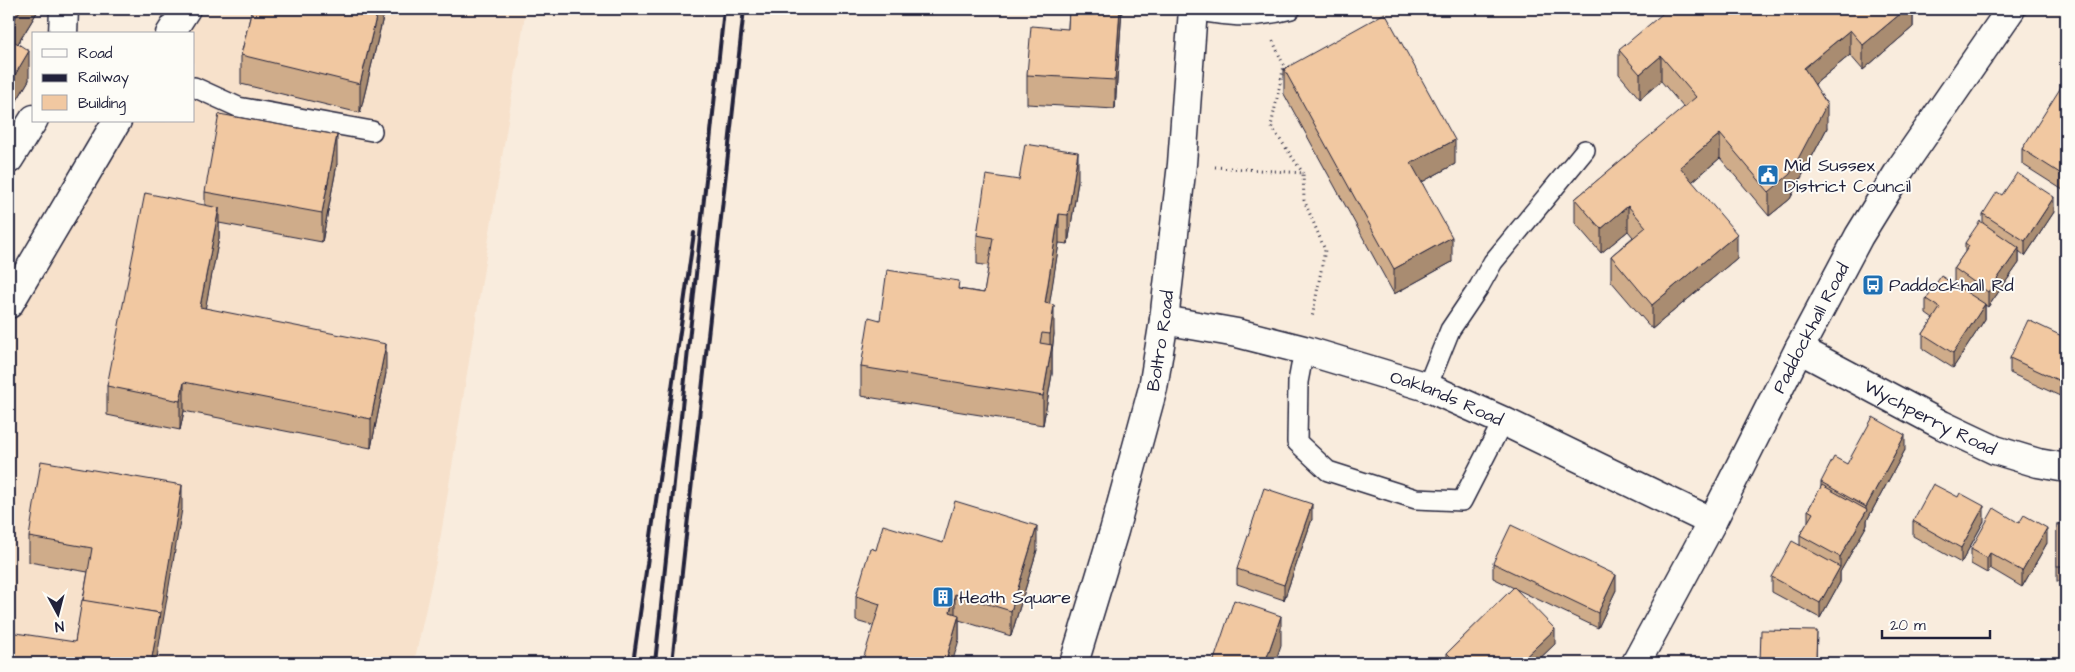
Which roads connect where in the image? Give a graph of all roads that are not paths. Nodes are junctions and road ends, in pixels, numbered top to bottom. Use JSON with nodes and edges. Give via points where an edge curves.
{"nodes":[{"id":1,"x":64,"y":9,"type":"edge"},
{"id":2,"x":186,"y":9,"type":"edge"},
{"id":3,"x":1192,"y":9,"type":"edge"},
{"id":4,"x":1291,"y":9,"type":"edge"},
{"id":5,"x":2011,"y":9,"type":"edge"},
{"id":6,"x":63,"y":32,"type":"edge"},
{"id":7,"x":171,"y":32,"type":"edge"},
{"id":8,"x":195,"y":87,"type":"edge"},
{"id":9,"x":32,"y":122,"type":"edge"},
{"id":10,"x":117,"y":122,"type":"edge"},
{"id":11,"x":372,"y":131,"type":"dead end"},
{"id":12,"x":1586,"y":150,"type":"dead end"},
{"id":13,"x":9,"y":159,"type":"edge"},
{"id":14,"x":9,"y":304,"type":"edge"},
{"id":15,"x":1164,"y":320,"type":"junction"},
{"id":16,"x":1799,"y":349,"type":"junction"},
{"id":17,"x":1304,"y":350,"type":"junction"},
{"id":18,"x":1427,"y":387,"type":"junction"},
{"id":19,"x":1503,"y":421,"type":"junction"},
{"id":20,"x":2066,"y":468,"type":"edge"},
{"id":21,"x":1712,"y":522,"type":"junction"},
{"id":22,"x":1074,"y":663,"type":"edge"},
{"id":23,"x":1636,"y":663,"type":"edge"}],
"edges":[{"from":1,"to":6,"type":"street"},
{"from":2,"to":7,"type":"street"},
{"from":3,"to":4,"type":"lane","via":[[1247,17]]},
{"from":3,"to":15,"type":"street","name":"Boltro Road","via":[[1182,164]]},
{"from":5,"to":16,"type":"street","name":"Paddockhall Road","via":[[1901,168],[1859,236]]},
{"from":8,"to":11,"type":"lane","via":[[238,107]]},
{"from":9,"to":13,"type":"street"},
{"from":10,"to":14,"type":"street"},
{"from":12,"to":18,"type":"lane","via":[[1493,262],[1450,330]]},
{"from":15,"to":17,"type":"street","name":"Oaklands Road","via":[[1237,333]]},
{"from":15,"to":22,"type":"street","name":"Boltro Road","via":[[1151,397]]},
{"from":16,"to":20,"type":"street","name":"Wychperry Road","via":[[1995,450]]},
{"from":16,"to":21,"type":"street","name":"Paddockhall Road"},
{"from":17,"to":18,"type":"street","name":"Oaklands Road"},
{"from":17,"to":19,"type":"lane","via":[[1298,382],[1297,442],[1328,471],[1416,499],[1462,501]]},
{"from":18,"to":19,"type":"street","name":"Oaklands Road"},
{"from":19,"to":21,"type":"street","name":"Oaklands Road"},
{"from":21,"to":23,"type":"street","name":"Paddockhall Road"}]}
